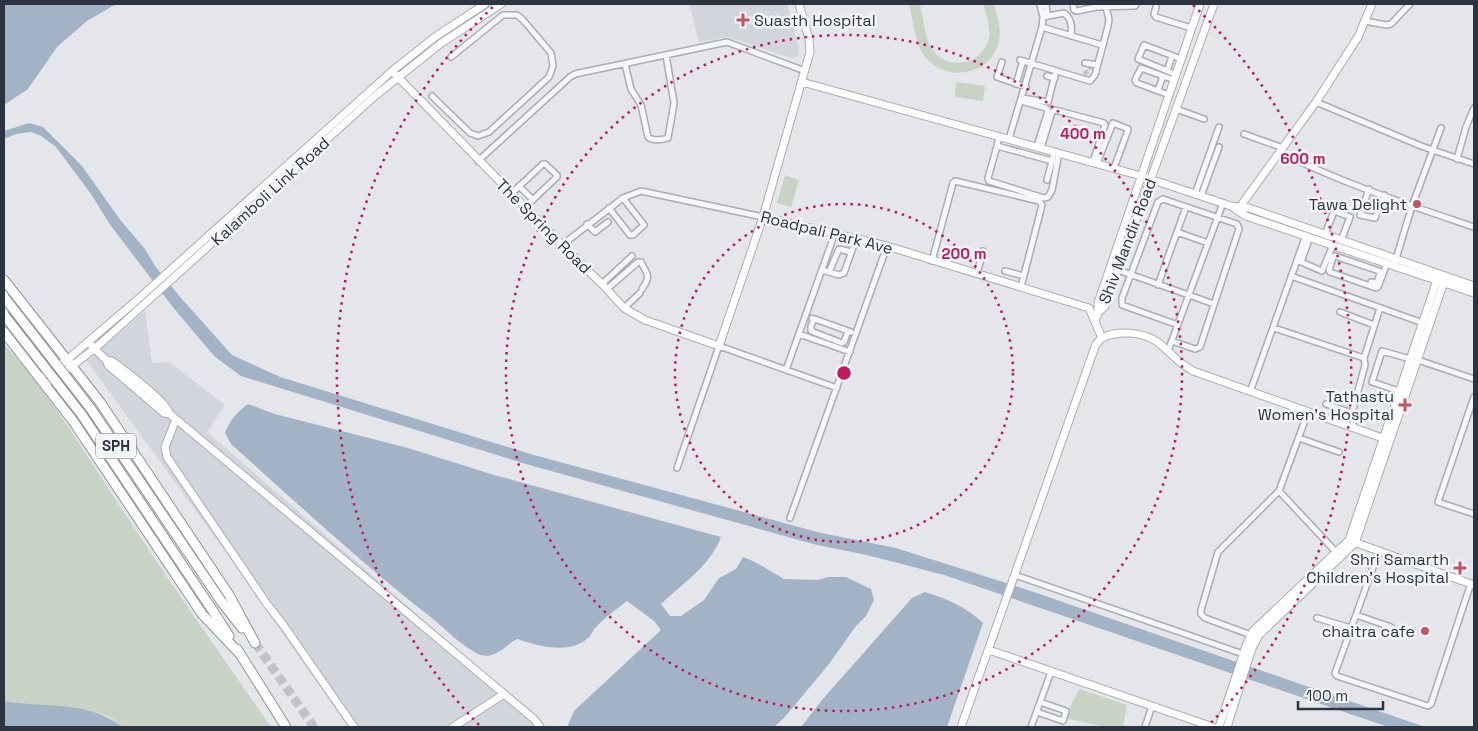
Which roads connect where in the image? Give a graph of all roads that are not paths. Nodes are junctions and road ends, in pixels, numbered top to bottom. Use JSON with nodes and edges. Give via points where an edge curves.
{"nodes":[{"id":1,"x":485,"y":4,"type":"edge"},
{"id":2,"x":501,"y":4,"type":"edge"},
{"id":3,"x":799,"y":4,"type":"edge"},
{"id":4,"x":1040,"y":4,"type":"edge"},
{"id":5,"x":1073,"y":4,"type":"edge"},
{"id":6,"x":1136,"y":4,"type":"edge"},
{"id":7,"x":1200,"y":4,"type":"edge"},
{"id":8,"x":1214,"y":4,"type":"edge"},
{"id":9,"x":1372,"y":4,"type":"edge"},
{"id":10,"x":1410,"y":4,"type":"edge"},
{"id":11,"x":1096,"y":5,"type":"edge"},
{"id":12,"x":1105,"y":5,"type":"edge"},
{"id":13,"x":1114,"y":5,"type":"edge"},
{"id":14,"x":1156,"y":7,"type":"dead end"},
{"id":15,"x":1042,"y":15,"type":"junction"},
{"id":16,"x":1365,"y":21,"type":"junction"},
{"id":17,"x":1042,"y":27,"type":"junction"},
{"id":18,"x":1191,"y":28,"type":"junction"},
{"id":19,"x":1070,"y":32,"type":"junction"},
{"id":20,"x":1102,"y":45,"type":"junction"},
{"id":21,"x":666,"y":55,"type":"junction"},
{"id":22,"x":1172,"y":56,"type":"junction"},
{"id":23,"x":451,"y":57,"type":"dead end"},
{"id":24,"x":1180,"y":59,"type":"junction"},
{"id":25,"x":1002,"y":62,"type":"dead end"},
{"id":26,"x":1085,"y":62,"type":"dead end"},
{"id":27,"x":625,"y":64,"type":"junction"},
{"id":28,"x":1032,"y":64,"type":"junction"},
{"id":29,"x":1093,"y":65,"type":"junction"},
{"id":30,"x":392,"y":71,"type":"junction"},
{"id":31,"x":805,"y":71,"type":"junction"},
{"id":32,"x":1167,"y":71,"type":"junction"},
{"id":33,"x":1056,"y":72,"type":"junction"},
{"id":34,"x":1046,"y":76,"type":"dead end"},
{"id":35,"x":1162,"y":76,"type":"junction"},
{"id":36,"x":1174,"y":77,"type":"junction"},
{"id":37,"x":397,"y":78,"type":"junction"},
{"id":38,"x":1055,"y":78,"type":"junction"},
{"id":39,"x":802,"y":82,"type":"junction"},
{"id":40,"x":1016,"y":84,"type":"junction"},
{"id":41,"x":1026,"y":87,"type":"junction"},
{"id":42,"x":1158,"y":90,"type":"junction"},
{"id":43,"x":1169,"y":95,"type":"junction"},
{"id":44,"x":432,"y":96,"type":"dead end"},
{"id":45,"x":1022,"y":99,"type":"junction"},
{"id":46,"x":1316,"y":102,"type":"junction"},
{"id":47,"x":1474,"y":109,"type":"edge"},
{"id":48,"x":1176,"y":110,"type":"junction"},
{"id":49,"x":448,"y":114,"type":"junction"},
{"id":50,"x":1204,"y":119,"type":"dead end"},
{"id":51,"x":440,"y":122,"type":"junction"},
{"id":52,"x":1219,"y":127,"type":"dead end"},
{"id":53,"x":1441,"y":128,"type":"dead end"},
{"id":54,"x":470,"y":133,"type":"junction"},
{"id":55,"x":1244,"y":134,"type":"dead end"},
{"id":56,"x":999,"y":136,"type":"junction"},
{"id":57,"x":1009,"y":138,"type":"junction"},
{"id":58,"x":460,"y":142,"type":"junction"},
{"id":59,"x":997,"y":146,"type":"junction"},
{"id":60,"x":1039,"y":147,"type":"junction"},
{"id":61,"x":1219,"y":147,"type":"dead end"},
{"id":62,"x":1282,"y":150,"type":"junction"},
{"id":63,"x":1432,"y":150,"type":"junction"},
{"id":64,"x":1057,"y":152,"type":"junction"},
{"id":65,"x":1457,"y":158,"type":"junction"},
{"id":66,"x":478,"y":161,"type":"junction"},
{"id":67,"x":1055,"y":162,"type":"junction"},
{"id":68,"x":1095,"y":163,"type":"junction"},
{"id":69,"x":1474,"y":164,"type":"edge"},
{"id":70,"x":1114,"y":168,"type":"junction"},
{"id":71,"x":1141,"y":176,"type":"junction"},
{"id":72,"x":1151,"y":179,"type":"junction"},
{"id":73,"x":1047,"y":180,"type":"dead end"},
{"id":74,"x":519,"y":186,"type":"junction"},
{"id":75,"x":1369,"y":189,"type":"junction"},
{"id":76,"x":512,"y":193,"type":"junction"},
{"id":77,"x":1198,"y":195,"type":"junction"},
{"id":78,"x":1384,"y":195,"type":"junction"},
{"id":79,"x":623,"y":198,"type":"junction"},
{"id":80,"x":533,"y":200,"type":"junction"},
{"id":81,"x":1227,"y":204,"type":"junction"},
{"id":82,"x":1186,"y":206,"type":"junction"},
{"id":83,"x":1412,"y":206,"type":"junction"},
{"id":84,"x":525,"y":207,"type":"junction"},
{"id":85,"x":609,"y":208,"type":"junction"},
{"id":86,"x":1239,"y":209,"type":"junction"},
{"id":87,"x":601,"y":214,"type":"junction"},
{"id":88,"x":763,"y":217,"type":"junction"},
{"id":89,"x":1218,"y":217,"type":"junction"},
{"id":90,"x":588,"y":224,"type":"junction"},
{"id":91,"x":1474,"y":227,"type":"edge"},
{"id":92,"x":1177,"y":232,"type":"junction"},
{"id":93,"x":835,"y":233,"type":"junction"},
{"id":94,"x":1308,"y":234,"type":"junction"},
{"id":95,"x":1325,"y":235,"type":"junction"},
{"id":96,"x":856,"y":239,"type":"junction"},
{"id":97,"x":1341,"y":240,"type":"junction"},
{"id":98,"x":1208,"y":243,"type":"junction"},
{"id":99,"x":562,"y":245,"type":"junction"},
{"id":100,"x":1333,"y":245,"type":"junction"},
{"id":101,"x":887,"y":246,"type":"junction"},
{"id":102,"x":984,"y":251,"type":"dead end"},
{"id":103,"x":851,"y":252,"type":"junction"},
{"id":104,"x":632,"y":256,"type":"dead end"},
{"id":105,"x":932,"y":261,"type":"junction"},
{"id":106,"x":1392,"y":263,"type":"junction"},
{"id":107,"x":822,"y":270,"type":"junction"},
{"id":108,"x":1118,"y":270,"type":"junction"},
{"id":109,"x":1005,"y":271,"type":"dead end"},
{"id":110,"x":829,"y":272,"type":"junction"},
{"id":111,"x":977,"y":274,"type":"junction"},
{"id":112,"x":1131,"y":274,"type":"junction"},
{"id":113,"x":171,"y":275,"type":"junction"},
{"id":114,"x":1024,"y":276,"type":"junction"},
{"id":115,"x":1292,"y":276,"type":"junction"},
{"id":116,"x":1441,"y":278,"type":"junction"},
{"id":117,"x":4,"y":280,"type":"edge"},
{"id":118,"x":1371,"y":282,"type":"dead end"},
{"id":119,"x":1158,"y":284,"type":"junction"},
{"id":120,"x":604,"y":286,"type":"junction"},
{"id":121,"x":1474,"y":286,"type":"edge"},
{"id":122,"x":1021,"y":287,"type":"junction"},
{"id":123,"x":1474,"y":293,"type":"edge"},
{"id":124,"x":1189,"y":296,"type":"junction"},
{"id":125,"x":4,"y":297,"type":"edge"},
{"id":126,"x":139,"y":303,"type":"junction"},
{"id":127,"x":1214,"y":304,"type":"junction"},
{"id":128,"x":624,"y":308,"type":"junction"},
{"id":129,"x":1380,"y":308,"type":"junction"},
{"id":130,"x":1340,"y":312,"type":"dead end"},
{"id":131,"x":1098,"y":313,"type":"junction"},
{"id":132,"x":4,"y":315,"type":"edge"},
{"id":133,"x":806,"y":316,"type":"junction"},
{"id":134,"x":814,"y":319,"type":"junction"},
{"id":135,"x":1095,"y":321,"type":"junction"},
{"id":136,"x":112,"y":322,"type":"junction"},
{"id":137,"x":1423,"y":323,"type":"junction"},
{"id":138,"x":1178,"y":325,"type":"junction"},
{"id":139,"x":1374,"y":325,"type":"junction"},
{"id":140,"x":118,"y":328,"type":"junction"},
{"id":141,"x":1274,"y":328,"type":"junction"},
{"id":142,"x":848,"y":331,"type":"junction"},
{"id":143,"x":4,"y":332,"type":"edge"},
{"id":144,"x":799,"y":334,"type":"junction"},
{"id":145,"x":856,"y":334,"type":"junction"},
{"id":146,"x":1102,"y":338,"type":"junction"},
{"id":147,"x":1172,"y":341,"type":"junction"},
{"id":148,"x":88,"y":342,"type":"junction"},
{"id":149,"x":719,"y":346,"type":"junction"},
{"id":150,"x":94,"y":348,"type":"junction"},
{"id":151,"x":1168,"y":351,"type":"junction"},
{"id":152,"x":850,"y":352,"type":"junction"},
{"id":153,"x":1364,"y":358,"type":"junction"},
{"id":154,"x":1414,"y":360,"type":"junction"},
{"id":155,"x":70,"y":362,"type":"junction"},
{"id":156,"x":786,"y":370,"type":"junction"},
{"id":157,"x":1474,"y":379,"type":"edge"},
{"id":158,"x":42,"y":381,"type":"junction"},
{"id":159,"x":837,"y":388,"type":"junction"},
{"id":160,"x":1399,"y":391,"type":"junction"},
{"id":161,"x":1250,"y":392,"type":"junction"},
{"id":162,"x":1474,"y":397,"type":"edge"},
{"id":163,"x":1326,"y":404,"type":"dead end"},
{"id":164,"x":1308,"y":412,"type":"junction"},
{"id":165,"x":1352,"y":413,"type":"junction"},
{"id":166,"x":173,"y":417,"type":"junction"},
{"id":167,"x":1354,"y":427,"type":"junction"},
{"id":168,"x":1299,"y":438,"type":"junction"},
{"id":169,"x":1387,"y":439,"type":"junction"},
{"id":170,"x":1339,"y":452,"type":"dead end"},
{"id":171,"x":677,"y":468,"type":"dead end"},
{"id":172,"x":1279,"y":492,"type":"junction"},
{"id":173,"x":1474,"y":514,"type":"edge"},
{"id":174,"x":790,"y":518,"type":"dead end"},
{"id":175,"x":1352,"y":541,"type":"junction"},
{"id":176,"x":1379,"y":551,"type":"junction"},
{"id":177,"x":1336,"y":552,"type":"junction"},
{"id":178,"x":1014,"y":577,"type":"junction"},
{"id":179,"x":1472,"y":584,"type":"edge"},
{"id":180,"x":1356,"y":615,"type":"junction"},
{"id":181,"x":1317,"y":618,"type":"dead end"},
{"id":182,"x":1391,"y":627,"type":"dead end"},
{"id":183,"x":1351,"y":628,"type":"junction"},
{"id":184,"x":1251,"y":635,"type":"junction"},
{"id":185,"x":1250,"y":644,"type":"junction"},
{"id":186,"x":989,"y":650,"type":"junction"},
{"id":187,"x":239,"y":654,"type":"junction"},
{"id":188,"x":1244,"y":657,"type":"junction"},
{"id":189,"x":1051,"y":672,"type":"junction"},
{"id":190,"x":1237,"y":683,"type":"junction"},
{"id":191,"x":504,"y":694,"type":"junction"},
{"id":192,"x":1040,"y":702,"type":"junction"},
{"id":193,"x":1048,"y":704,"type":"junction"},
{"id":194,"x":1152,"y":706,"type":"junction"},
{"id":195,"x":1037,"y":712,"type":"junction"},
{"id":196,"x":1044,"y":714,"type":"junction"},
{"id":197,"x":286,"y":727,"type":"edge"},
{"id":198,"x":354,"y":727,"type":"edge"},
{"id":199,"x":453,"y":727,"type":"edge"},
{"id":200,"x":540,"y":727,"type":"edge"},
{"id":201,"x":961,"y":727,"type":"edge"},
{"id":202,"x":1031,"y":727,"type":"edge"},
{"id":203,"x":1145,"y":727,"type":"edge"},
{"id":204,"x":1213,"y":727,"type":"edge"},
{"id":205,"x":1218,"y":727,"type":"edge"},
{"id":206,"x":1226,"y":727,"type":"edge"}],
"edges":[{"from":1,"to":30,"type":"street","name":"Kalamboli Link Road"},
{"from":2,"to":37,"type":"street","name":"Kalamboli Link Road","via":[[440,44]]},
{"from":3,"to":31,"type":"street","via":[[810,46]]},
{"from":4,"to":15,"type":"street"},
{"from":5,"to":11,"type":"street","via":[[1077,11]]},
{"from":6,"to":13,"type":"street"},
{"from":7,"to":18,"type":"street","name":"Shiv Mandir Road"},
{"from":8,"to":48,"type":"street","name":"Shiv Mandir Road"},
{"from":9,"to":16,"type":"street"},
{"from":10,"to":16,"type":"street","via":[[1391,24]]},
{"from":11,"to":12,"type":"street"},
{"from":12,"to":13,"type":"street"},
{"from":12,"to":20,"type":"street","via":[[1108,26]]},
{"from":14,"to":18,"type":"street","via":[[1156,17]]},
{"from":15,"to":17,"type":"street"},
{"from":15,"to":19,"type":"street","via":[[1064,13],[1069,18]]},
{"from":16,"to":46,"type":"street"},
{"from":17,"to":19,"type":"street"},
{"from":17,"to":28,"type":"street"},
{"from":18,"to":24,"type":"street","name":"Shiv Mandir Road"},
{"from":19,"to":20,"type":"street"},
{"from":20,"to":29,"type":"street"},
{"from":21,"to":27,"type":"street"},
{"from":21,"to":27,"type":"street","via":[[674,103],[668,138],[664,140],[648,137],[641,104],[631,89]]},
{"from":21,"to":31,"type":"street","via":[[727,42]]},
{"from":22,"to":24,"type":"street"},
{"from":22,"to":32,"type":"street"},
{"from":22,"to":32,"type":"street","via":[[1144,45],[1138,59]]},
{"from":23,"to":54,"type":"street","via":[[503,15],[517,15],[553,59],[549,77],[488,132],[478,136]]},
{"from":24,"to":36,"type":"street","name":"Shiv Mandir Road"},
{"from":25,"to":40,"type":"street","via":[[997,77]]},
{"from":26,"to":29,"type":"street"},
{"from":27,"to":66,"type":"street","via":[[570,77]]},
{"from":28,"to":33,"type":"street"},
{"from":28,"to":40,"type":"street","via":[[1022,60]]},
{"from":28,"to":41,"type":"street"},
{"from":29,"to":33,"type":"street","via":[[1090,81],[1072,73]]},
{"from":30,"to":37,"type":"street","name":"The Spring Road"},
{"from":30,"to":113,"type":"street","name":"Kalamboli Link Road"},
{"from":31,"to":39,"type":"street"},
{"from":32,"to":36,"type":"street"},
{"from":33,"to":38,"type":"street"},
{"from":34,"to":38,"type":"street"},
{"from":35,"to":36,"type":"street"},
{"from":35,"to":42,"type":"street"},
{"from":35,"to":42,"type":"street","via":[[1141,68],[1136,80],[1136,83]]},
{"from":36,"to":43,"type":"street","name":"Shiv Mandir Road"},
{"from":37,"to":51,"type":"street","name":"The Spring Road"},
{"from":37,"to":113,"type":"street","name":"Kalamboli Link Road"},
{"from":38,"to":45,"type":"street","via":[[1047,103]]},
{"from":39,"to":56,"type":"street"},
{"from":39,"to":88,"type":"street"},
{"from":40,"to":41,"type":"street"},
{"from":41,"to":45,"type":"street"},
{"from":42,"to":43,"type":"street"},
{"from":43,"to":71,"type":"street","name":"Shiv Mandir Road"},
{"from":44,"to":49,"type":"street"},
{"from":45,"to":57,"type":"street"},
{"from":45,"to":60,"type":"street","via":[[1048,111]]},
{"from":46,"to":62,"type":"street"},
{"from":46,"to":63,"type":"street"},
{"from":47,"to":65,"type":"street"},
{"from":48,"to":50,"type":"street"},
{"from":48,"to":72,"type":"street","name":"Shiv Mandir Road"},
{"from":49,"to":51,"type":"street"},
{"from":49,"to":54,"type":"street"},
{"from":51,"to":58,"type":"street","name":"The Spring Road"},
{"from":52,"to":77,"type":"street"},
{"from":53,"to":63,"type":"street"},
{"from":54,"to":58,"type":"street"},
{"from":55,"to":62,"type":"street"},
{"from":56,"to":57,"type":"street"},
{"from":56,"to":59,"type":"street"},
{"from":57,"to":60,"type":"street"},
{"from":58,"to":66,"type":"street","name":"The Spring Road"},
{"from":59,"to":67,"type":"street"},
{"from":59,"to":67,"type":"street","via":[[988,178],[991,183],[1044,198],[1052,190]]},
{"from":60,"to":64,"type":"street"},
{"from":60,"to":68,"type":"street","via":[[1055,110],[1104,123]]},
{"from":61,"to":77,"type":"street"},
{"from":62,"to":75,"type":"street","via":[[1310,166]]},
{"from":62,"to":86,"type":"street"},
{"from":63,"to":65,"type":"street"},
{"from":63,"to":83,"type":"street"},
{"from":64,"to":67,"type":"street"},
{"from":64,"to":68,"type":"street"},
{"from":65,"to":69,"type":"street"},
{"from":66,"to":76,"type":"street","name":"The Spring Road"},
{"from":67,"to":73,"type":"street"},
{"from":68,"to":70,"type":"street"},
{"from":68,"to":70,"type":"street","via":[[1112,124],[1128,129]]},
{"from":70,"to":71,"type":"street"},
{"from":71,"to":72,"type":"street"},
{"from":71,"to":131,"type":"street","name":"Shiv Mandir Road","via":[[1098,303]]},
{"from":72,"to":77,"type":"street"},
{"from":72,"to":108,"type":"street","name":"Shiv Mandir Road"},
{"from":74,"to":76,"type":"street"},
{"from":74,"to":80,"type":"street"},
{"from":74,"to":80,"type":"street","via":[[543,164],[557,175]]},
{"from":75,"to":78,"type":"street"},
{"from":75,"to":78,"type":"street","via":[[1360,216],[1375,218]]},
{"from":76,"to":84,"type":"street","name":"The Spring Road"},
{"from":77,"to":81,"type":"street"},
{"from":78,"to":83,"type":"street"},
{"from":79,"to":85,"type":"street","name":"Roadpali Park Ave"},
{"from":79,"to":85,"type":"street","via":[[644,225],[633,235]]},
{"from":79,"to":88,"type":"street","name":"Roadpali Park Ave","via":[[647,191]]},
{"from":80,"to":84,"type":"street"},
{"from":81,"to":86,"type":"street"},
{"from":81,"to":89,"type":"street"},
{"from":82,"to":89,"type":"street"},
{"from":82,"to":92,"type":"street"},
{"from":82,"to":112,"type":"street","via":[[1163,199],[1158,202]]},
{"from":83,"to":91,"type":"street"},
{"from":83,"to":106,"type":"street"},
{"from":84,"to":99,"type":"street","name":"The Spring Road"},
{"from":85,"to":87,"type":"street","name":"Roadpali Park Ave"},
{"from":86,"to":94,"type":"street","via":[[1246,216]]},
{"from":87,"to":90,"type":"street","name":"Roadpali Park Ave"},
{"from":87,"to":90,"type":"street","via":[[609,223],[595,232]]},
{"from":88,"to":93,"type":"street","name":"Roadpali Park Ave"},
{"from":88,"to":149,"type":"street"},
{"from":89,"to":98,"type":"street"},
{"from":89,"to":127,"type":"street","via":[[1237,224],[1239,230]]},
{"from":90,"to":99,"type":"street","name":"Roadpali Park Ave"},
{"from":92,"to":98,"type":"street"},
{"from":92,"to":119,"type":"street"},
{"from":93,"to":96,"type":"street","name":"Roadpali Park Ave"},
{"from":93,"to":107,"type":"street"},
{"from":94,"to":95,"type":"street"},
{"from":94,"to":100,"type":"street"},
{"from":94,"to":100,"type":"street","via":[[1301,262],[1322,271]]},
{"from":94,"to":115,"type":"street"},
{"from":95,"to":97,"type":"street"},
{"from":95,"to":97,"type":"street","via":[[1334,211],[1350,217]]},
{"from":96,"to":101,"type":"street","name":"Roadpali Park Ave"},
{"from":96,"to":103,"type":"street"},
{"from":97,"to":106,"type":"street"},
{"from":98,"to":124,"type":"street"},
{"from":99,"to":120,"type":"street","name":"The Spring Road"},
{"from":100,"to":106,"type":"street"},
{"from":101,"to":105,"type":"street","name":"Roadpali Park Ave"},
{"from":101,"to":145,"type":"street"},
{"from":102,"to":111,"type":"street"},
{"from":103,"to":110,"type":"street","via":[[839,249]]},
{"from":103,"to":110,"type":"street","via":[[844,273]]},
{"from":104,"to":120,"type":"street"},
{"from":105,"to":111,"type":"street","name":"Roadpali Park Ave"},
{"from":105,"to":114,"type":"street","via":[[955,181],[1040,201],[1042,205]]},
{"from":106,"to":116,"type":"street"},
{"from":106,"to":118,"type":"street","via":[[1376,288],[1330,272],[1333,257],[1379,272],[1377,283]]},
{"from":107,"to":110,"type":"street"},
{"from":107,"to":133,"type":"street"},
{"from":108,"to":112,"type":"street"},
{"from":108,"to":131,"type":"street","name":"Shiv Mandir Road","via":[[1105,306]]},
{"from":109,"to":114,"type":"street"},
{"from":111,"to":122,"type":"street","name":"Roadpali Park Ave"},
{"from":112,"to":119,"type":"street"},
{"from":112,"to":138,"type":"street","via":[[1122,305]]},
{"from":113,"to":126,"type":"street","name":"Kalamboli Link Road"},
{"from":114,"to":122,"type":"street"},
{"from":115,"to":129,"type":"street"},
{"from":115,"to":141,"type":"street"},
{"from":116,"to":121,"type":"street"},
{"from":116,"to":123,"type":"street"},
{"from":116,"to":137,"type":"street"},
{"from":116,"to":154,"type":"street"},
{"from":117,"to":155,"type":"highway"},
{"from":119,"to":124,"type":"street"},
{"from":120,"to":128,"type":"street","name":"The Spring Road"},
{"from":120,"to":128,"type":"street","via":[[641,262],[648,279]]},
{"from":122,"to":135,"type":"street","name":"Roadpali Park Ave","via":[[1089,308]]},
{"from":124,"to":127,"type":"street"},
{"from":124,"to":138,"type":"street"},
{"from":125,"to":155,"type":"highway","number":"SPH","bridge":true,"via":[[91,409],[221,601],[255,643],[230,595]]},
{"from":126,"to":136,"type":"street","name":"Kalamboli Link Road"},
{"from":126,"to":140,"type":"street","name":"Kalamboli Link Road"},
{"from":127,"to":147,"type":"street","via":[[1200,347],[1195,349]]},
{"from":128,"to":149,"type":"street","name":"The Spring Road","via":[[645,320]]},
{"from":129,"to":137,"type":"street"},
{"from":129,"to":139,"type":"street"},
{"from":130,"to":139,"type":"street"},
{"from":131,"to":135,"type":"street"},
{"from":132,"to":187,"type":"highway","number":"SPH","bridge":true,"via":[[82,415]]},
{"from":133,"to":134,"type":"street"},
{"from":133,"to":144,"type":"street"},
{"from":134,"to":142,"type":"street"},
{"from":134,"to":142,"type":"street","via":[[811,331],[842,342]]},
{"from":135,"to":146,"type":"street"},
{"from":136,"to":140,"type":"street"},
{"from":136,"to":148,"type":"street","name":"Kalamboli Link Road"},
{"from":137,"to":154,"type":"street"},
{"from":138,"to":147,"type":"street"},
{"from":139,"to":153,"type":"street"},
{"from":140,"to":150,"type":"street","name":"Kalamboli Link Road"},
{"from":141,"to":153,"type":"street"},
{"from":141,"to":161,"type":"street"},
{"from":142,"to":145,"type":"street"},
{"from":143,"to":158,"type":"highway"},
{"from":144,"to":152,"type":"street"},
{"from":144,"to":156,"type":"street"},
{"from":145,"to":152,"type":"street"},
{"from":146,"to":151,"type":"street","via":[[1113,334],[1136,334],[1157,342]]},
{"from":146,"to":178,"type":"street","via":[[1096,344]]},
{"from":147,"to":151,"type":"street"},
{"from":148,"to":150,"type":"street"},
{"from":148,"to":155,"type":"street","name":"Kalamboli Link Road"},
{"from":149,"to":156,"type":"street"},
{"from":149,"to":171,"type":"street"},
{"from":150,"to":155,"type":"street","name":"Kalamboli Link Road"},
{"from":150,"to":166,"type":"street","via":[[168,408]]},
{"from":151,"to":161,"type":"street","via":[[1193,371]]},
{"from":152,"to":159,"type":"street"},
{"from":153,"to":165,"type":"street"},
{"from":154,"to":157,"type":"street"},
{"from":154,"to":160,"type":"street"},
{"from":154,"to":160,"type":"street","via":[[1382,351],[1372,382]]},
{"from":154,"to":169,"type":"street"},
{"from":155,"to":158,"type":"street","name":"Kalamboli Link Road"},
{"from":156,"to":159,"type":"street"},
{"from":158,"to":187,"type":"highway","via":[[73,421],[202,614]]},
{"from":159,"to":174,"type":"street"},
{"from":160,"to":169,"type":"street"},
{"from":161,"to":164,"type":"street"},
{"from":162,"to":173,"type":"street","via":[[1438,502]]},
{"from":163,"to":165,"type":"street"},
{"from":164,"to":167,"type":"street"},
{"from":164,"to":168,"type":"street"},
{"from":165,"to":167,"type":"street"},
{"from":166,"to":191,"type":"street"},
{"from":166,"to":198,"type":"street","via":[[165,452],[167,457]]},
{"from":167,"to":169,"type":"street"},
{"from":168,"to":170,"type":"street"},
{"from":168,"to":172,"type":"street"},
{"from":169,"to":175,"type":"street"},
{"from":172,"to":177,"type":"street"},
{"from":172,"to":184,"type":"street","via":[[1218,552],[1201,610],[1205,618]]},
{"from":175,"to":176,"type":"street"},
{"from":175,"to":177,"type":"street"},
{"from":175,"to":185,"type":"street"},
{"from":176,"to":179,"type":"street"},
{"from":176,"to":180,"type":"street"},
{"from":177,"to":184,"type":"street"},
{"from":178,"to":186,"type":"street"},
{"from":178,"to":188,"type":"street"},
{"from":179,"to":183,"type":"street","via":[[1428,706],[1337,676]]},
{"from":180,"to":182,"type":"street"},
{"from":180,"to":183,"type":"street"},
{"from":181,"to":183,"type":"street"},
{"from":184,"to":185,"type":"street"},
{"from":185,"to":188,"type":"street"},
{"from":186,"to":189,"type":"street"},
{"from":186,"to":201,"type":"street"},
{"from":187,"to":197,"type":"highway","number":"SPH"},
{"from":188,"to":190,"type":"street"},
{"from":189,"to":192,"type":"street"},
{"from":189,"to":194,"type":"street"},
{"from":190,"to":205,"type":"street"},
{"from":190,"to":206,"type":"street"},
{"from":191,"to":199,"type":"street"},
{"from":191,"to":200,"type":"street"},
{"from":192,"to":193,"type":"street"},
{"from":192,"to":195,"type":"street"},
{"from":193,"to":196,"type":"street"},
{"from":193,"to":196,"type":"street","via":[[1066,711],[1063,721]]},
{"from":194,"to":203,"type":"street"},
{"from":194,"to":204,"type":"street"},
{"from":195,"to":196,"type":"street"},
{"from":195,"to":202,"type":"street"}]}
